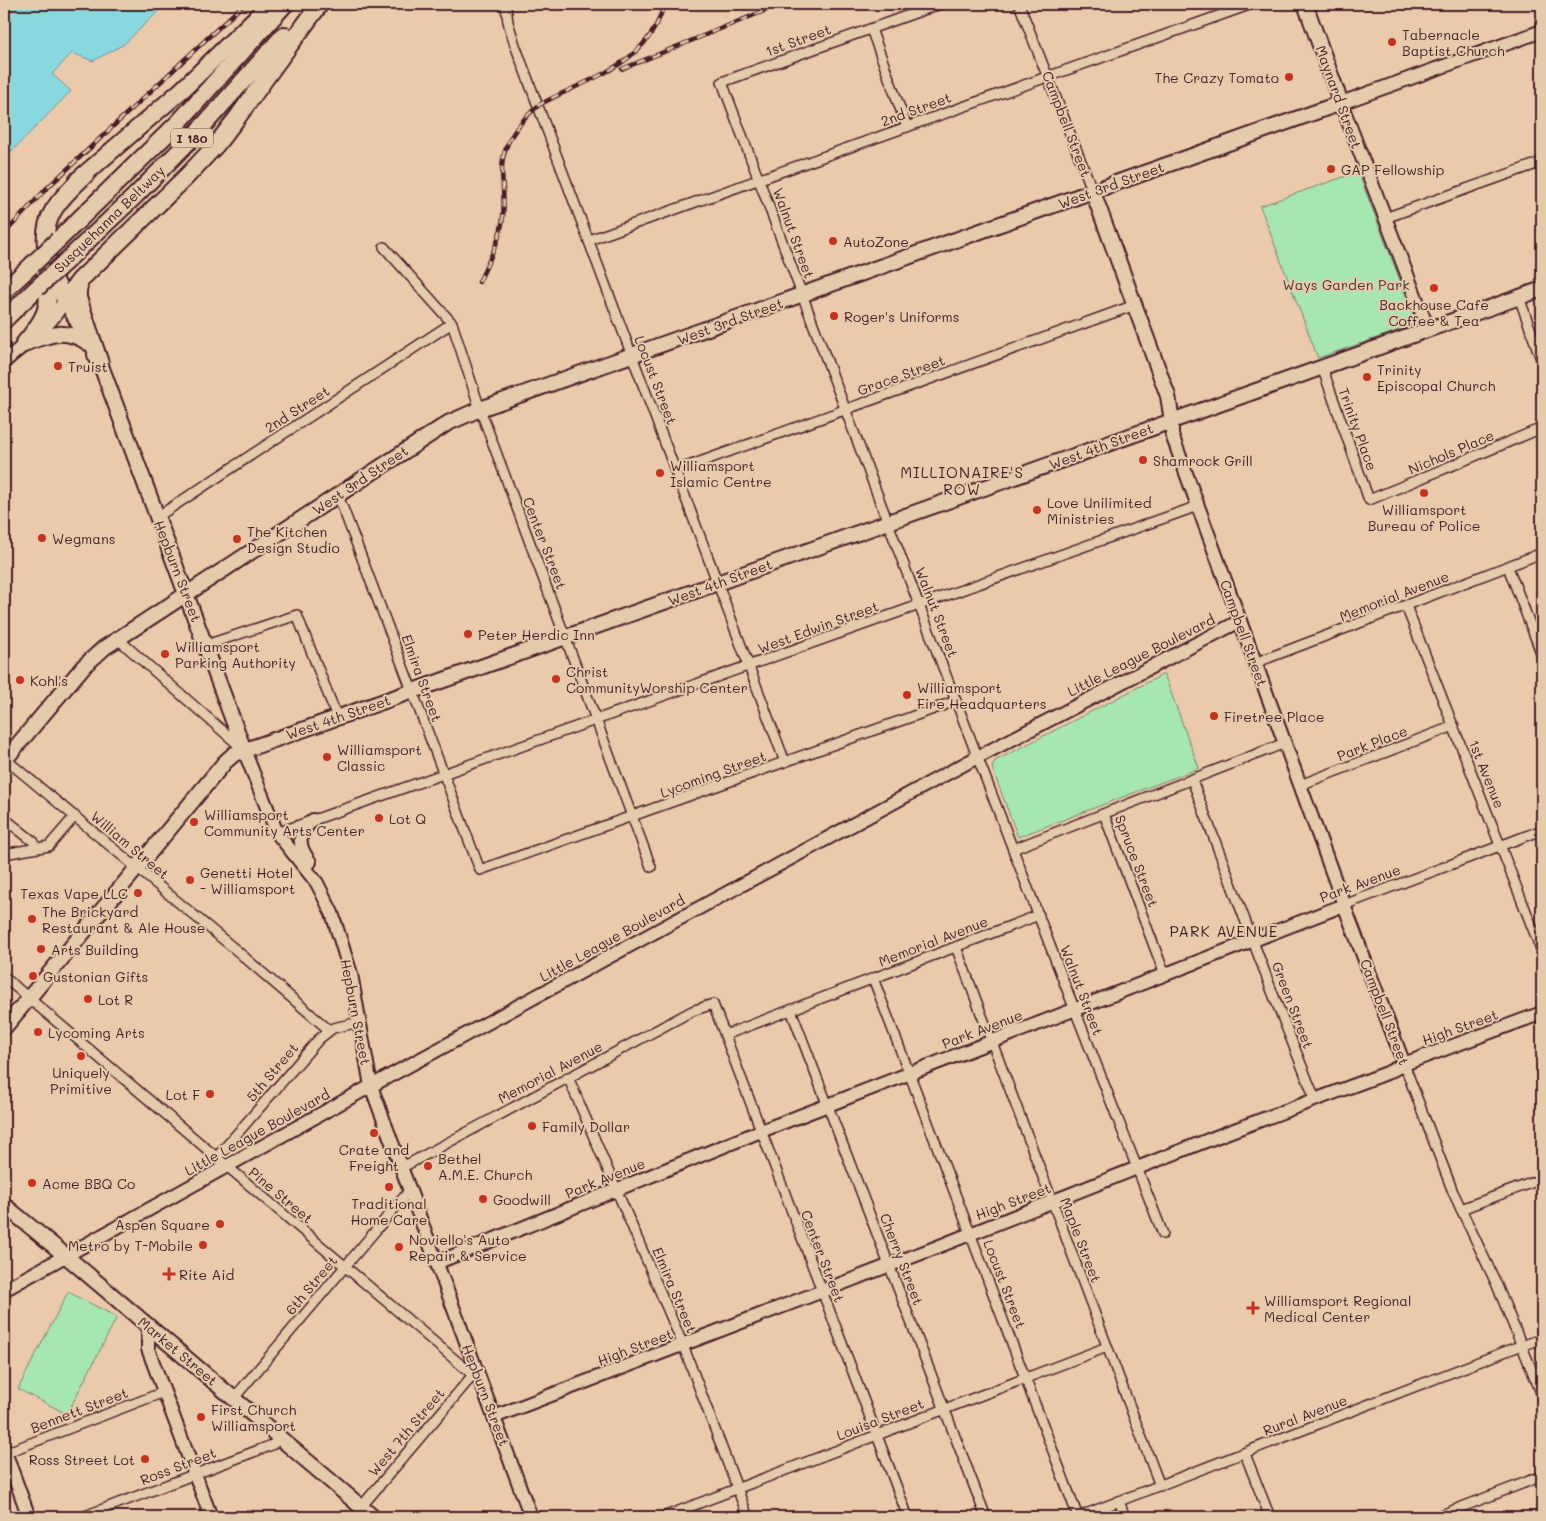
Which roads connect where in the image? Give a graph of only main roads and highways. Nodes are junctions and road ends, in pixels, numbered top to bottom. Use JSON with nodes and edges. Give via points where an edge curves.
{"nodes":[{"id":1,"x":270,"y":4,"type":"edge"},
{"id":2,"x":285,"y":4,"type":"edge"},
{"id":3,"x":311,"y":4,"type":"edge"},
{"id":4,"x":320,"y":4,"type":"edge"},
{"id":5,"x":1305,"y":4,"type":"edge"},
{"id":6,"x":1341,"y":103,"type":"joint"},
{"id":7,"x":86,"y":174,"type":"junction"},
{"id":8,"x":1093,"y":192,"type":"junction"},
{"id":9,"x":80,"y":280,"type":"junction"},
{"id":10,"x":1542,"y":289,"type":"edge"},
{"id":11,"x":4,"y":292,"type":"edge"},
{"id":12,"x":65,"y":300,"type":"junction"},
{"id":13,"x":4,"y":320,"type":"edge"},
{"id":14,"x":24,"y":344,"type":"joint"},
{"id":15,"x":88,"y":344,"type":"junction"},
{"id":16,"x":100,"y":363,"type":"junction"},
{"id":17,"x":1172,"y":421,"type":"junction"},
{"id":18,"x":186,"y":594,"type":"junction"},
{"id":19,"x":244,"y":750,"type":"junction"},
{"id":20,"x":4,"y":760,"type":"edge"},
{"id":21,"x":4,"y":1028,"type":"edge"},
{"id":22,"x":4,"y":1205,"type":"edge"},
{"id":23,"x":374,"y":1517,"type":"edge"}],
"edges":[{"from":1,"to":7,"type":"highway","via":[[184,88]]},
{"from":2,"to":11,"type":"highway","name":"Susquehanna Beltway","number":"I 180","bridge":true,"via":[[178,124]]},
{"from":3,"to":13,"type":"highway","name":"Susquehanna Beltway","number":"I 180","bridge":true,"via":[[193,137]]},
{"from":4,"to":9,"type":"highway","via":[[216,145]]},
{"from":5,"to":6,"type":"main road","name":"Maynard Street"},
{"from":6,"to":8,"type":"main road","name":"West 3rd Street"},
{"from":7,"to":12,"type":"highway","via":[[56,207],[46,229],[53,276]]},
{"from":7,"to":14,"type":"highway","via":[[59,194],[44,215],[39,242],[49,301],[43,319]]},
{"from":8,"to":17,"type":"main road","name":"Campbell Street","via":[[1168,396]]},
{"from":8,"to":18,"type":"main road","name":"West 3rd Street","via":[[480,409],[435,430]]},
{"from":9,"to":12,"type":"highway"},
{"from":9,"to":16,"type":"highway","via":[[78,298]]},
{"from":10,"to":17,"type":"main road","name":"West 4th Street"},
{"from":12,"to":15,"type":"main road","name":"Hepburn Street"},
{"from":14,"to":15,"type":"main road","via":[[59,333],[76,336]]},
{"from":15,"to":16,"type":"main road","name":"Hepburn Street"},
{"from":16,"to":18,"type":"main road","name":"Hepburn Street"},
{"from":17,"to":19,"type":"main road","name":"West 4th Street"},
{"from":18,"to":19,"type":"main road","name":"Hepburn Street"},
{"from":18,"to":20,"type":"main road","name":"West 3rd Street","via":[[98,653]]},
{"from":19,"to":21,"type":"main road","name":"West 4th Street","via":[[225,762]]},
{"from":22,"to":23,"type":"main road","name":"Market Street"}]}
